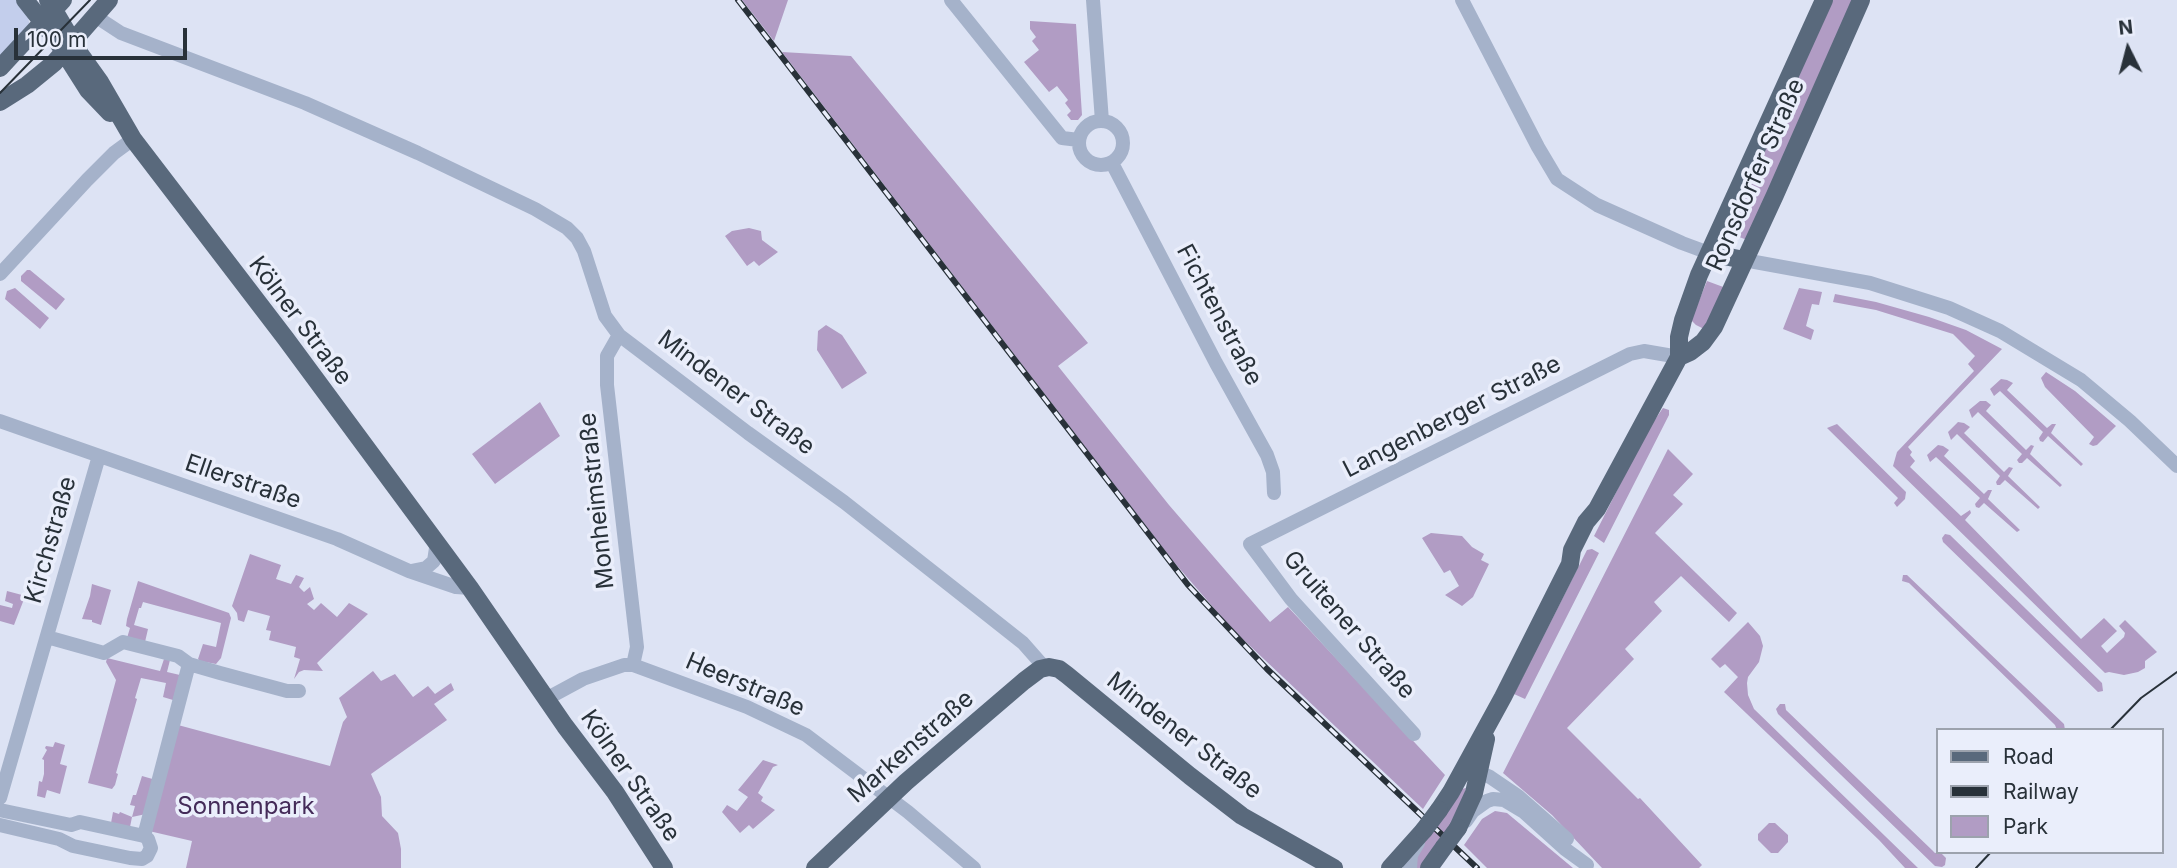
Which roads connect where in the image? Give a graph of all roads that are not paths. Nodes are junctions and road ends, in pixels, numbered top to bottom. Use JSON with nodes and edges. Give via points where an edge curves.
{"nodes":[{"id":1,"x":25,"y":0,"type":"edge"},
{"id":2,"x":109,"y":0,"type":"edge"},
{"id":3,"x":951,"y":0,"type":"edge"},
{"id":4,"x":1093,"y":0,"type":"edge"},
{"id":5,"x":1462,"y":0,"type":"edge"},
{"id":6,"x":1824,"y":0,"type":"edge"},
{"id":7,"x":1861,"y":0,"type":"edge"},
{"id":8,"x":51,"y":9,"type":"edge"},
{"id":9,"x":95,"y":16,"type":"junction"},
{"id":10,"x":68,"y":47,"type":"junction"},
{"id":11,"x":0,"y":68,"type":"edge"},
{"id":12,"x":0,"y":102,"type":"edge"},
{"id":13,"x":1102,"y":121,"type":"junction"},
{"id":14,"x":130,"y":135,"type":"junction"},
{"id":15,"x":1079,"y":140,"type":"junction"},
{"id":16,"x":1112,"y":163,"type":"junction"},
{"id":17,"x":1717,"y":255,"type":"junction"},
{"id":18,"x":1744,"y":260,"type":"junction"},
{"id":19,"x":1,"y":271,"type":"edge"},
{"id":20,"x":619,"y":335,"type":"junction"},
{"id":21,"x":1679,"y":357,"type":"junction"},
{"id":22,"x":0,"y":421,"type":"edge"},
{"id":23,"x":99,"y":456,"type":"junction"},
{"id":24,"x":2177,"y":466,"type":"edge"},
{"id":25,"x":1274,"y":493,"type":"dead end"},
{"id":26,"x":435,"y":540,"type":"junction"},
{"id":27,"x":1250,"y":544,"type":"joint"},
{"id":28,"x":409,"y":571,"type":"junction"},
{"id":29,"x":470,"y":588,"type":"junction"},
{"id":30,"x":47,"y":637,"type":"junction"},
{"id":31,"x":189,"y":664,"type":"junction"},
{"id":32,"x":633,"y":665,"type":"junction"},
{"id":33,"x":1045,"y":667,"type":"junction"},
{"id":34,"x":299,"y":691,"type":"dead end"},
{"id":35,"x":546,"y":699,"type":"junction"},
{"id":36,"x":1496,"y":709,"type":"junction"},
{"id":37,"x":1414,"y":734,"type":"dead end"},
{"id":38,"x":1472,"y":769,"type":"junction"},
{"id":39,"x":1475,"y":790,"type":"junction"},
{"id":40,"x":888,"y":797,"type":"junction"},
{"id":41,"x":0,"y":799,"type":"edge"},
{"id":42,"x":1496,"y":799,"type":"junction"},
{"id":43,"x":0,"y":810,"type":"edge"},
{"id":44,"x":0,"y":825,"type":"edge"},
{"id":45,"x":71,"y":825,"type":"junction"},
{"id":46,"x":1458,"y":828,"type":"junction"},
{"id":47,"x":144,"y":836,"type":"junction"},
{"id":48,"x":68,"y":842,"type":"junction"},
{"id":49,"x":1400,"y":865,"type":"edge"},
{"id":50,"x":1588,"y":866,"type":"edge"},
{"id":51,"x":664,"y":868,"type":"edge"},
{"id":52,"x":815,"y":868,"type":"edge"},
{"id":53,"x":974,"y":868,"type":"edge"},
{"id":54,"x":1334,"y":868,"type":"edge"},
{"id":55,"x":1429,"y":868,"type":"edge"}],
"edges":[{"from":1,"to":8,"type":"main road","name":"Kölner Straße"},
{"from":2,"to":9,"type":"main road"},
{"from":3,"to":15,"type":"street","via":[[1062,138]]},
{"from":4,"to":13,"type":"street"},
{"from":5,"to":17,"type":"street","via":[[1557,179],[1597,205]]},
{"from":6,"to":17,"type":"main road","name":"Ronsdorfer Straße"},
{"from":7,"to":18,"type":"main road","name":"Ronsdorfer Straße"},
{"from":8,"to":10,"type":"main road","name":"Kölner Straße","via":[[55,38]]},
{"from":8,"to":11,"type":"main road"},
{"from":9,"to":10,"type":"main road"},
{"from":9,"to":20,"type":"street","name":"Mindener Straße","via":[[121,33],[305,103],[407,148],[558,222],[578,238],[605,316]]},
{"from":10,"to":12,"type":"main road","via":[[27,85]]},
{"from":10,"to":14,"type":"main road","name":"Kölner Straße","via":[[88,90]]},
{"from":13,"to":15,"type":"street","via":[[1089,124]]},
{"from":13,"to":16,"type":"street","via":[[1114,125],[1122,135],[1121,154]]},
{"from":14,"to":19,"type":"street"},
{"from":14,"to":26,"type":"main road","name":"Kölner Straße"},
{"from":15,"to":16,"type":"street","via":[[1088,162]]},
{"from":16,"to":25,"type":"street","name":"Fichtenstraße","via":[[1267,455]]},
{"from":17,"to":18,"type":"main road"},
{"from":17,"to":21,"type":"main road","name":"Ronsdorfer Straße","via":[[1683,320]]},
{"from":18,"to":21,"type":"main road","name":"Ronsdorfer Straße","via":[[1714,327],[1703,342]]},
{"from":18,"to":24,"type":"street","via":[[1870,283],[1949,308],[2000,331],[2081,380]]},
{"from":20,"to":32,"type":"street","name":"Monheimstraße","via":[[609,350],[606,368],[637,647]]},
{"from":20,"to":33,"type":"street","name":"Mindener Straße","via":[[844,502],[1023,643]]},
{"from":21,"to":27,"type":"street","name":"Langenberger Straße","via":[[1644,351],[1630,354]]},
{"from":21,"to":36,"type":"main road","name":"Ronsdorfer Straße"},
{"from":22,"to":23,"type":"street","name":"Ellerstraße"},
{"from":23,"to":28,"type":"street","name":"Ellerstraße","via":[[337,539]]},
{"from":23,"to":30,"type":"street","name":"Kirchstraße"},
{"from":26,"to":28,"type":"street","via":[[436,556],[431,565]]},
{"from":26,"to":29,"type":"main road","name":"Kölner Straße"},
{"from":27,"to":37,"type":"street","name":"Gruitener Straße","via":[[1291,599]]},
{"from":28,"to":29,"type":"street","name":"Ellerstraße"},
{"from":29,"to":35,"type":"main road","name":"Kölner Straße"},
{"from":30,"to":31,"type":"street","name":"Kirchstraße","via":[[104,653],[123,642],[178,656]]},
{"from":30,"to":41,"type":"street","name":"Kirchstraße"},
{"from":31,"to":34,"type":"street"},
{"from":31,"to":47,"type":"street"},
{"from":32,"to":35,"type":"street","via":[[583,678]]},
{"from":32,"to":40,"type":"street","name":"Heerstraße","via":[[785,724]]},
{"from":33,"to":40,"type":"main road","name":"Markenstraße"},
{"from":33,"to":54,"type":"main road","name":"Mindener Straße","via":[[1067,674],[1242,816]]},
{"from":35,"to":51,"type":"main road","name":"Kölner Straße"},
{"from":36,"to":38,"type":"main road","name":"Ronsdorfer Straße"},
{"from":36,"to":38,"type":"main road","name":"Ronsdorfer Straße","via":[[1475,748]]},
{"from":38,"to":39,"type":"main road","name":"Ronsdorfer Straße"},
{"from":38,"to":49,"type":"main road","name":"Ronsdorfer Straße","bridge":true},
{"from":38,"to":50,"type":"street","via":[[1538,812],[1569,840]]},
{"from":39,"to":42,"type":"street"},
{"from":39,"to":46,"type":"main road","name":"Ronsdorfer Straße"},
{"from":40,"to":52,"type":"main road","name":"Markenstraße"},
{"from":40,"to":53,"type":"street","name":"Heerstraße"},
{"from":42,"to":46,"type":"street","via":[[1480,806]]},
{"from":42,"to":50,"type":"street","via":[[1513,804]]},
{"from":43,"to":45,"type":"street"},
{"from":44,"to":48,"type":"street"},
{"from":45,"to":47,"type":"street","via":[[80,822]]},
{"from":45,"to":48,"type":"street"},
{"from":46,"to":55,"type":"main road","name":"Ronsdorfer Straße","bridge":true},
{"from":47,"to":48,"type":"street","via":[[151,844],[150,853],[137,859]]}]}
